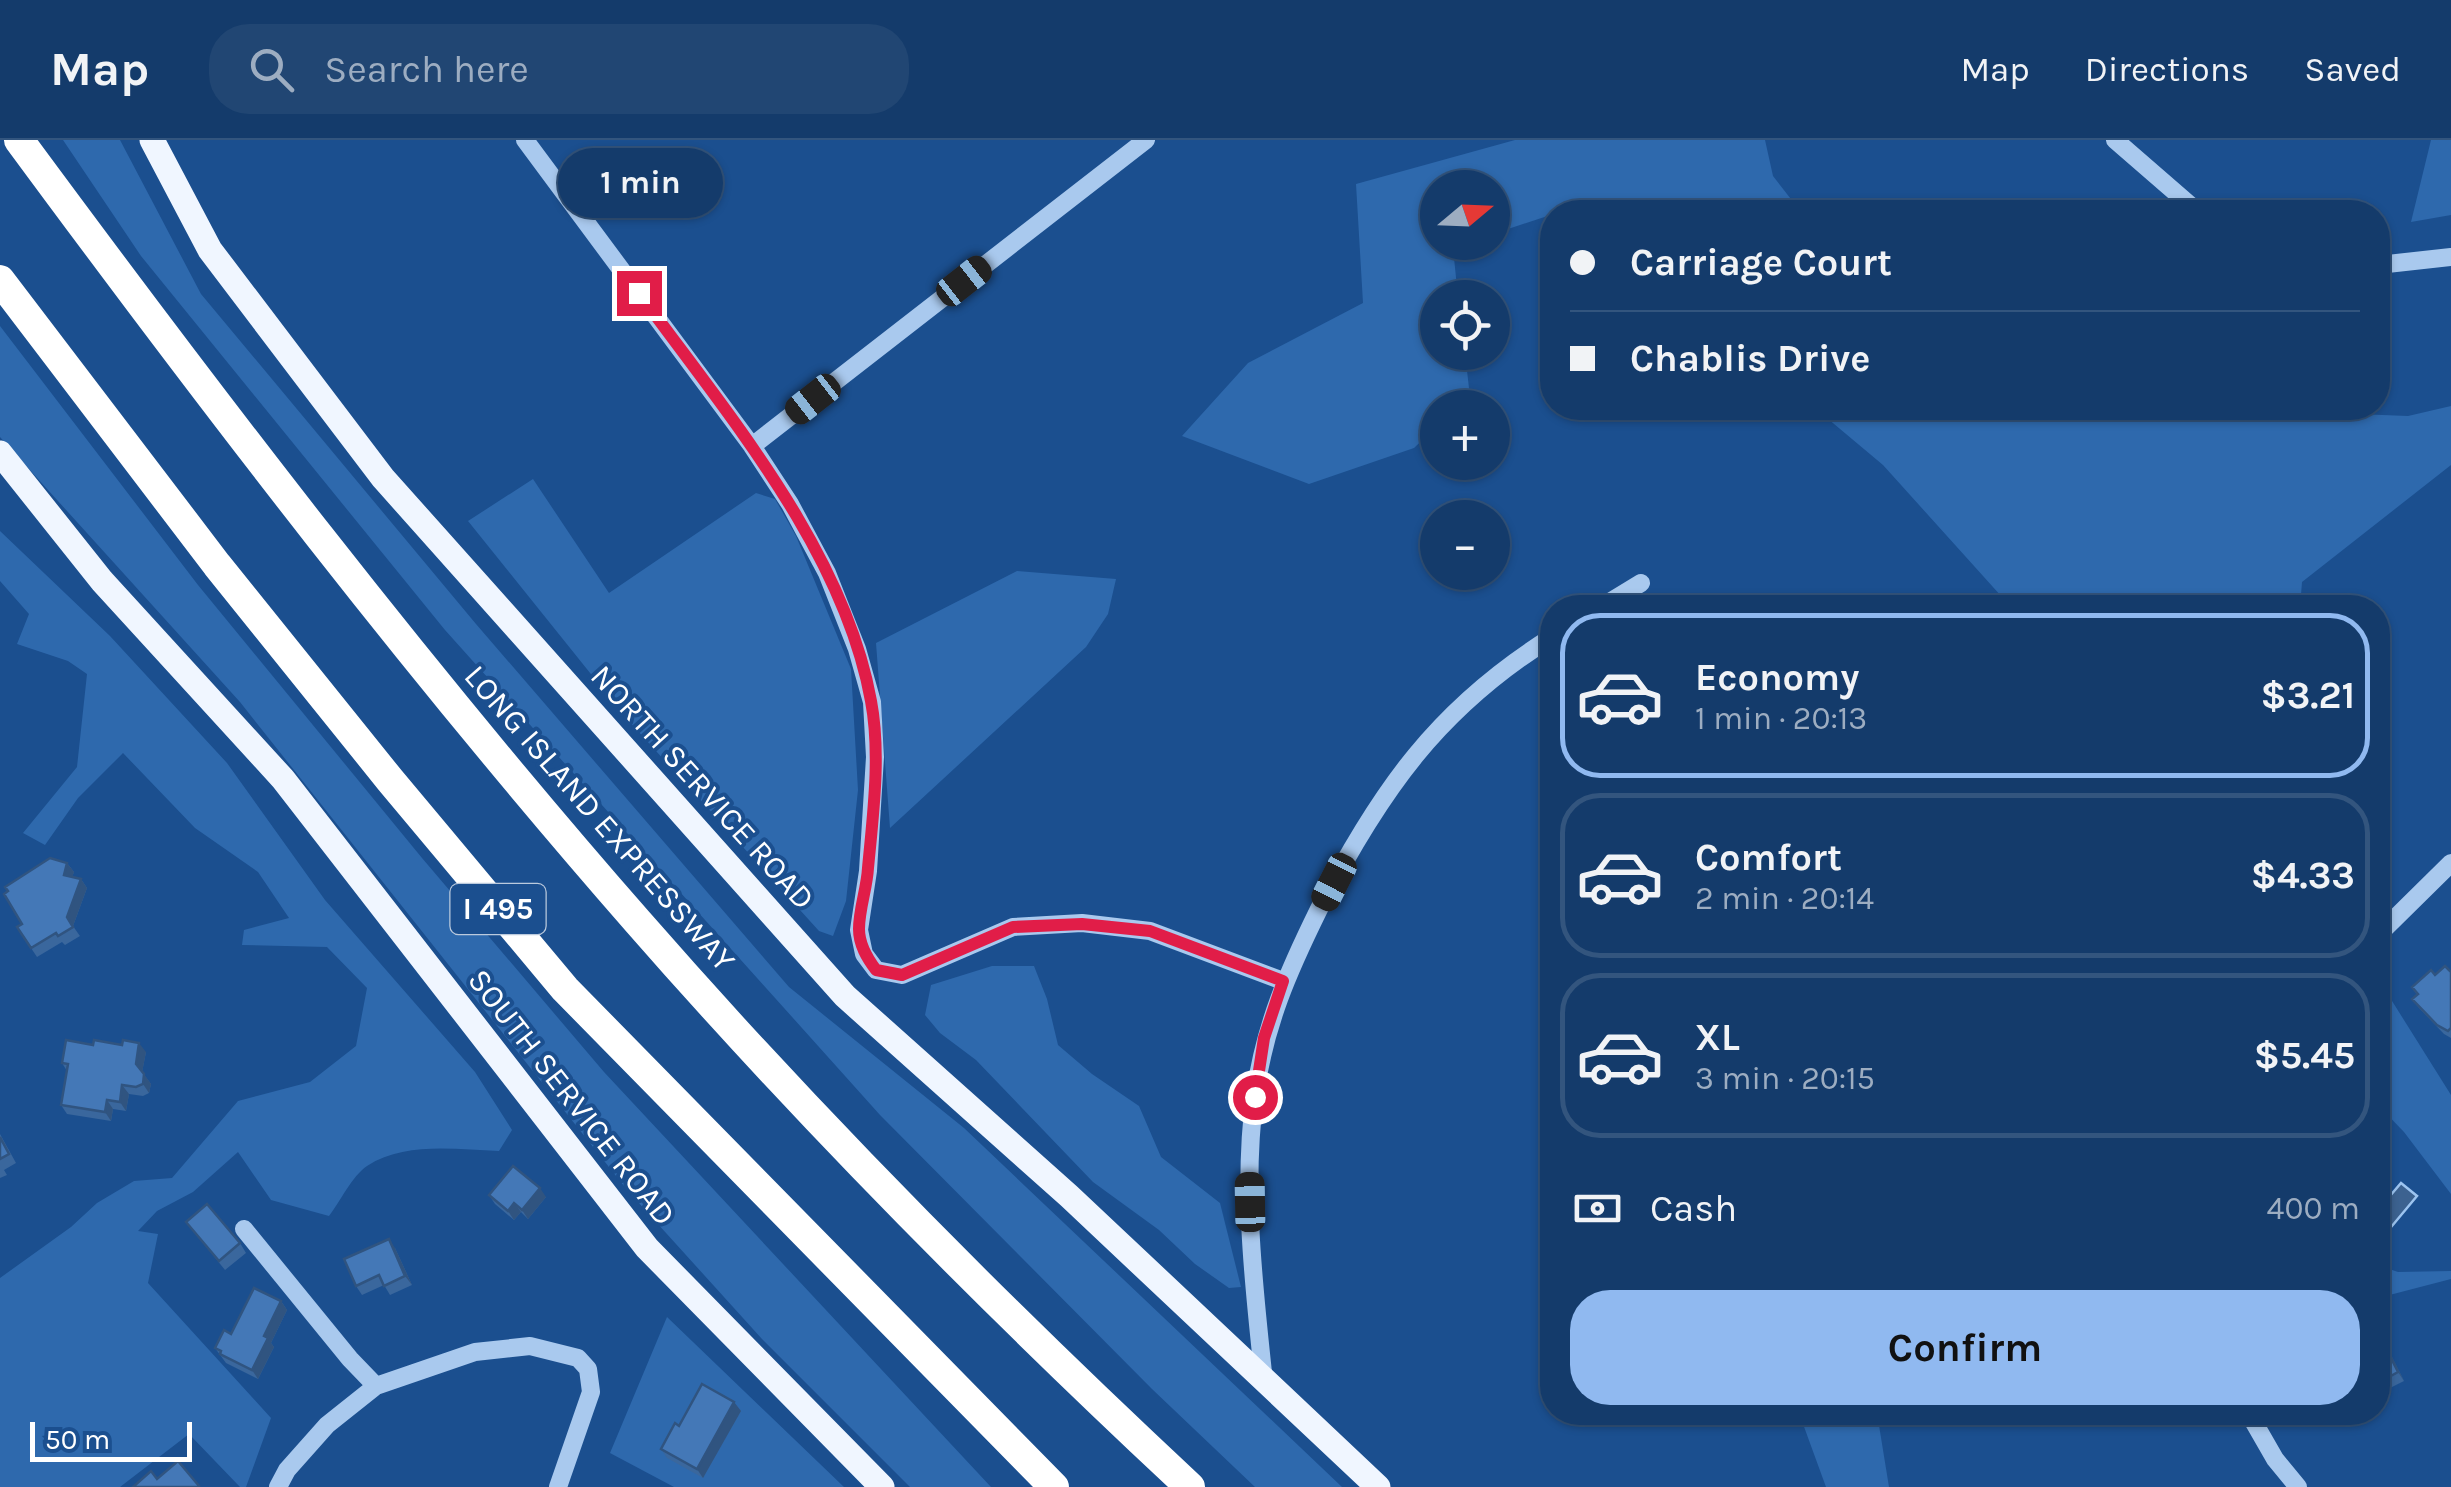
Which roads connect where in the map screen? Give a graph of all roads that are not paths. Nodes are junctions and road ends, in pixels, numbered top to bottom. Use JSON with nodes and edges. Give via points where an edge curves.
{"nodes":[{"id":1,"x":19,"y":140,"type":"edge"},
{"id":2,"x":152,"y":140,"type":"edge"},
{"id":3,"x":525,"y":140,"type":"edge"},
{"id":4,"x":1146,"y":140,"type":"edge"},
{"id":5,"x":2115,"y":140,"type":"edge"},
{"id":6,"x":2184,"y":200,"type":"edge"},
{"id":7,"x":2451,"y":257,"type":"edge"},
{"id":8,"x":2390,"y":264,"type":"edge"},
{"id":9,"x":0,"y":280,"type":"edge"},
{"id":10,"x":752,"y":446,"type":"junction"},
{"id":11,"x":0,"y":453,"type":"edge"},
{"id":12,"x":1640,"y":583,"type":"dead end"},
{"id":13,"x":1621,"y":595,"type":"edge"},
{"id":14,"x":1540,"y":645,"type":"edge"},
{"id":15,"x":2451,"y":863,"type":"edge"},
{"id":16,"x":2390,"y":923,"type":"edge"},
{"id":17,"x":1283,"y":981,"type":"junction"},
{"id":18,"x":244,"y":1229,"type":"dead end"},
{"id":19,"x":1038,"y":1346,"type":"junction"},
{"id":20,"x":1264,"y":1382,"type":"junction"},
{"id":21,"x":376,"y":1386,"type":"junction"},
{"id":22,"x":2255,"y":1425,"type":"edge"},
{"id":23,"x":278,"y":1487,"type":"edge"},
{"id":24,"x":558,"y":1487,"type":"edge"},
{"id":25,"x":882,"y":1487,"type":"edge"},
{"id":26,"x":1054,"y":1487,"type":"edge"},
{"id":27,"x":1190,"y":1487,"type":"edge"},
{"id":28,"x":1214,"y":1487,"type":"edge"},
{"id":29,"x":1378,"y":1487,"type":"edge"},
{"id":30,"x":2298,"y":1487,"type":"edge"}],
"edges":[{"from":1,"to":19,"type":"highway","name":"LONG ISLAND EXPRESSWAY","number":"I 495","via":[[295,504],[638,923]]},
{"from":2,"to":20,"type":"main road","name":"NORTH SERVICE ROAD","via":[[210,250],[383,478],[845,996]]},
{"from":3,"to":10,"type":"street"},
{"from":4,"to":10,"type":"street"},
{"from":5,"to":6,"type":"street"},
{"from":7,"to":8,"type":"street"},
{"from":9,"to":26,"type":"highway","number":"I 495","via":[[230,580],[565,989]]},
{"from":10,"to":17,"type":"street","via":[[827,573],[872,702],[875,756],[859,930],[876,970],[902,975],[1013,927],[1082,924],[1150,931]]},
{"from":11,"to":25,"type":"main road","name":"SOUTH SERVICE ROAD","via":[[102,581],[283,779],[648,1248]]},
{"from":12,"to":13,"type":"street"},
{"from":14,"to":17,"type":"street","via":[[1456,710],[1402,769],[1350,849]]},
{"from":15,"to":16,"type":"street"},
{"from":17,"to":20,"type":"street","via":[[1264,1038],[1250,1172]]},
{"from":18,"to":21,"type":"street"},
{"from":19,"to":27,"type":"highway","name":"LONG ISLAND EXPRESSWAY","number":"I 495"},
{"from":19,"to":28,"type":"highway"},
{"from":20,"to":29,"type":"main road","name":"NORTH SERVICE ROAD"},
{"from":21,"to":23,"type":"street","via":[[327,1426]]},
{"from":21,"to":24,"type":"street","via":[[475,1352],[530,1346],[578,1358],[588,1370],[591,1392]]},
{"from":22,"to":30,"type":"street"}]}
